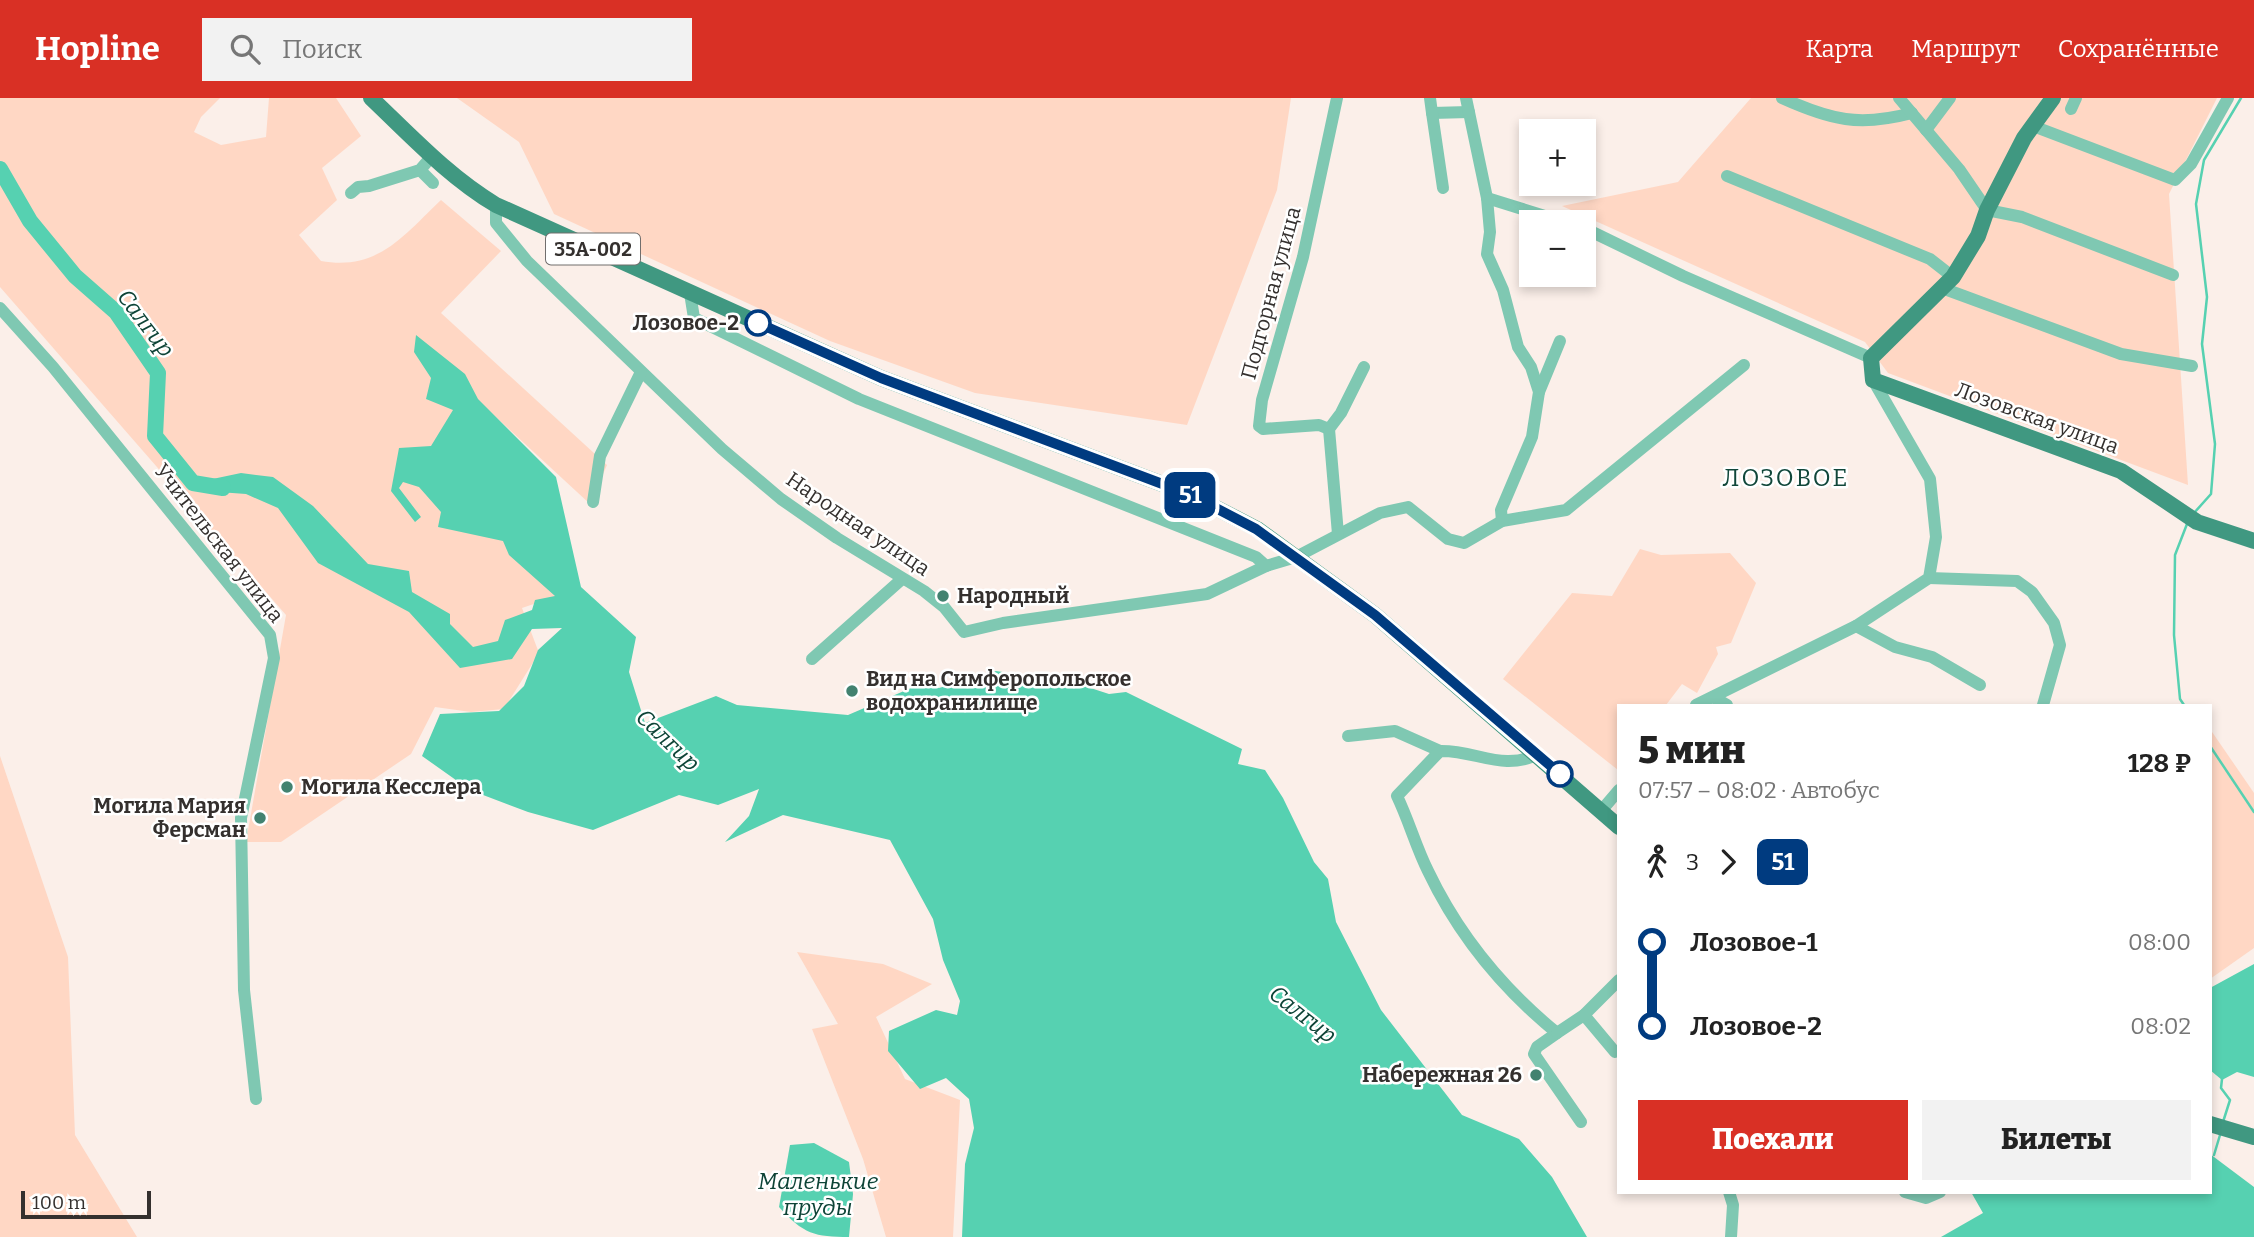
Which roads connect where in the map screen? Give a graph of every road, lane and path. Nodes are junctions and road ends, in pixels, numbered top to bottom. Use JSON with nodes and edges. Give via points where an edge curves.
{"nodes":[{"id":1,"x":371,"y":98,"type":"edge"},
{"id":2,"x":378,"y":98,"type":"edge"},
{"id":3,"x":1338,"y":98,"type":"edge"},
{"id":4,"x":1430,"y":98,"type":"edge"},
{"id":5,"x":1466,"y":98,"type":"edge"},
{"id":6,"x":1782,"y":98,"type":"edge"},
{"id":7,"x":1899,"y":98,"type":"edge"},
{"id":8,"x":1950,"y":98,"type":"edge"},
{"id":9,"x":2053,"y":98,"type":"edge"},
{"id":10,"x":2228,"y":98,"type":"edge"},
{"id":11,"x":1469,"y":112,"type":"junction"},
{"id":12,"x":387,"y":113,"type":"junction"},
{"id":13,"x":1432,"y":113,"type":"junction"},
{"id":14,"x":1912,"y":113,"type":"junction"},
{"id":15,"x":2033,"y":126,"type":"junction"},
{"id":16,"x":1926,"y":130,"type":"junction"},
{"id":17,"x":432,"y":156,"type":"junction"},
{"id":18,"x":420,"y":170,"type":"junction"},
{"id":19,"x":1727,"y":176,"type":"dead end"},
{"id":20,"x":433,"y":183,"type":"dead end"},
{"id":21,"x":1443,"y":188,"type":"dead end"},
{"id":22,"x":351,"y":193,"type":"dead end"},
{"id":23,"x":1487,"y":198,"type":"junction"},
{"id":24,"x":496,"y":205,"type":"junction"},
{"id":25,"x":1526,"y":210,"type":"edge"},
{"id":26,"x":1987,"y":210,"type":"junction"},
{"id":27,"x":1596,"y":234,"type":"edge"},
{"id":28,"x":2173,"y":275,"type":"dead end"},
{"id":29,"x":1947,"y":282,"type":"junction"},
{"id":30,"x":690,"y":293,"type":"junction"},
{"id":31,"x":0,"y":308,"type":"edge"},
{"id":32,"x":1560,"y":341,"type":"dead end"},
{"id":33,"x":1871,"y":358,"type":"junction"},
{"id":34,"x":1744,"y":365,"type":"dead end"},
{"id":35,"x":2192,"y":366,"type":"dead end"},
{"id":36,"x":1364,"y":367,"type":"dead end"},
{"id":37,"x":641,"y":372,"type":"junction"},
{"id":38,"x":1873,"y":380,"type":"junction"},
{"id":39,"x":1539,"y":392,"type":"junction"},
{"id":40,"x":1329,"y":429,"type":"junction"},
{"id":41,"x":593,"y":502,"type":"dead end"},
{"id":42,"x":1502,"y":521,"type":"junction"},
{"id":43,"x":1338,"y":534,"type":"junction"},
{"id":44,"x":2254,"y":541,"type":"edge"},
{"id":45,"x":1296,"y":557,"type":"junction"},
{"id":46,"x":1266,"y":566,"type":"junction"},
{"id":47,"x":1929,"y":578,"type":"junction"},
{"id":48,"x":902,"y":579,"type":"junction"},
{"id":49,"x":1856,"y":626,"type":"junction"},
{"id":50,"x":812,"y":659,"type":"dead end"},
{"id":51,"x":1980,"y":685,"type":"dead end"},
{"id":52,"x":1713,"y":697,"type":"junction"},
{"id":53,"x":1698,"y":704,"type":"edge"},
{"id":54,"x":1725,"y":704,"type":"edge"},
{"id":55,"x":2043,"y":704,"type":"edge"},
{"id":56,"x":1348,"y":736,"type":"dead end"},
{"id":57,"x":1440,"y":751,"type":"junction"},
{"id":58,"x":1538,"y":754,"type":"junction"},
{"id":59,"x":1617,"y":792,"type":"edge"},
{"id":60,"x":1601,"y":811,"type":"junction"},
{"id":61,"x":1617,"y":825,"type":"edge"},
{"id":62,"x":1617,"y":983,"type":"edge"},
{"id":63,"x":1584,"y":1015,"type":"junction"},
{"id":64,"x":1557,"y":1033,"type":"junction"},
{"id":65,"x":1615,"y":1052,"type":"dead end"},
{"id":66,"x":257,"y":1099,"type":"dead end"},
{"id":67,"x":1581,"y":1122,"type":"dead end"},
{"id":68,"x":2212,"y":1125,"type":"edge"},
{"id":69,"x":2254,"y":1137,"type":"edge"},
{"id":70,"x":1730,"y":1194,"type":"edge"},
{"id":71,"x":1912,"y":1194,"type":"edge"},
{"id":72,"x":1935,"y":1194,"type":"edge"},
{"id":73,"x":1731,"y":1237,"type":"edge"}],
"edges":[{"from":1,"to":12,"type":"main road","number":"35А-002"},
{"from":2,"to":12,"type":"street"},
{"from":3,"to":40,"type":"street","name":"Подгорная улица","via":[[1259,426],[1319,425]]},
{"from":4,"to":13,"type":"street"},
{"from":5,"to":11,"type":"street"},
{"from":6,"to":14,"type":"street","via":[[1846,121],[1881,121]]},
{"from":7,"to":14,"type":"street"},
{"from":8,"to":16,"type":"street"},
{"from":9,"to":15,"type":"main road"},
{"from":10,"to":15,"type":"street","via":[[2191,164],[2175,180]]},
{"from":11,"to":13,"type":"street"},
{"from":11,"to":23,"type":"street"},
{"from":12,"to":17,"type":"main road","number":"35А-002"},
{"from":13,"to":21,"type":"street"},
{"from":14,"to":16,"type":"street"},
{"from":15,"to":26,"type":"main road"},
{"from":16,"to":26,"type":"street"},
{"from":17,"to":18,"type":"street"},
{"from":17,"to":24,"type":"main road","number":"35А-002"},
{"from":18,"to":20,"type":"street"},
{"from":18,"to":22,"type":"street"},
{"from":19,"to":29,"type":"street","via":[[1930,259]]},
{"from":23,"to":25,"type":"street"},
{"from":23,"to":39,"type":"street","via":[[1487,254]]},
{"from":24,"to":30,"type":"main road","number":"35А-002"},
{"from":24,"to":37,"type":"street","name":"Народная улица","via":[[496,223],[527,261]]},
{"from":26,"to":28,"type":"street","via":[[2022,216]]},
{"from":26,"to":29,"type":"main road","via":[[1978,236]]},
{"from":27,"to":33,"type":"street"},
{"from":29,"to":33,"type":"main road"},
{"from":29,"to":35,"type":"street","via":[[2121,354]]},
{"from":30,"to":45,"type":"main road","number":"35А-002","via":[[881,378],[1189,494],[1256,529]]},
{"from":30,"to":46,"type":"street","via":[[694,318],[859,399],[1256,556]]},
{"from":31,"to":66,"type":"street","name":"Учительская улица","via":[[270,635],[274,658],[241,818],[244,990]]},
{"from":32,"to":39,"type":"street"},
{"from":33,"to":38,"type":"main road"},
{"from":34,"to":42,"type":"street","via":[[1566,510]]},
{"from":36,"to":40,"type":"street"},
{"from":37,"to":41,"type":"street","via":[[600,456]]},
{"from":37,"to":48,"type":"street","name":"Народная улица","via":[[781,499]]},
{"from":38,"to":44,"type":"main road","name":"Лозовская улица","via":[[2121,471],[2197,522]]},
{"from":38,"to":47,"type":"street","via":[[1930,480],[1936,537]]},
{"from":39,"to":42,"type":"street","via":[[1532,437],[1501,510]]},
{"from":40,"to":43,"type":"street"},
{"from":42,"to":43,"type":"street","name":"Народная улица","via":[[1465,542],[1455,542],[1408,507],[1380,513]]},
{"from":43,"to":45,"type":"street","name":"Народная улица"},
{"from":45,"to":46,"type":"street","name":"Народная улица"},
{"from":45,"to":58,"type":"main road","number":"35А-002","via":[[1375,615]]},
{"from":46,"to":48,"type":"street","name":"Народная улица","via":[[1207,594],[964,632],[944,607]]},
{"from":47,"to":49,"type":"street"},
{"from":47,"to":55,"type":"street","via":[[2007,579],[2027,586],[2054,623],[2060,645]]},
{"from":48,"to":50,"type":"street"},
{"from":49,"to":51,"type":"street","via":[[1895,647],[1932,657]]},
{"from":49,"to":52,"type":"street"},
{"from":52,"to":53,"type":"street"},
{"from":52,"to":54,"type":"street"},
{"from":56,"to":57,"type":"street","via":[[1395,731]]},
{"from":57,"to":58,"type":"street","via":[[1522,762]]},
{"from":57,"to":64,"type":"street","via":[[1397,796],[1427,869],[1486,964]]},
{"from":58,"to":60,"type":"main road","number":"35А-002"},
{"from":59,"to":60,"type":"street"},
{"from":60,"to":61,"type":"main road","number":"35А-002"},
{"from":62,"to":63,"type":"street"},
{"from":63,"to":64,"type":"street"},
{"from":63,"to":65,"type":"street"},
{"from":64,"to":67,"type":"street","via":[[1534,1054]]},
{"from":68,"to":69,"type":"main road"},
{"from":70,"to":73,"type":"street"},
{"from":71,"to":72,"type":"street","via":[[1926,1198]]}]}
